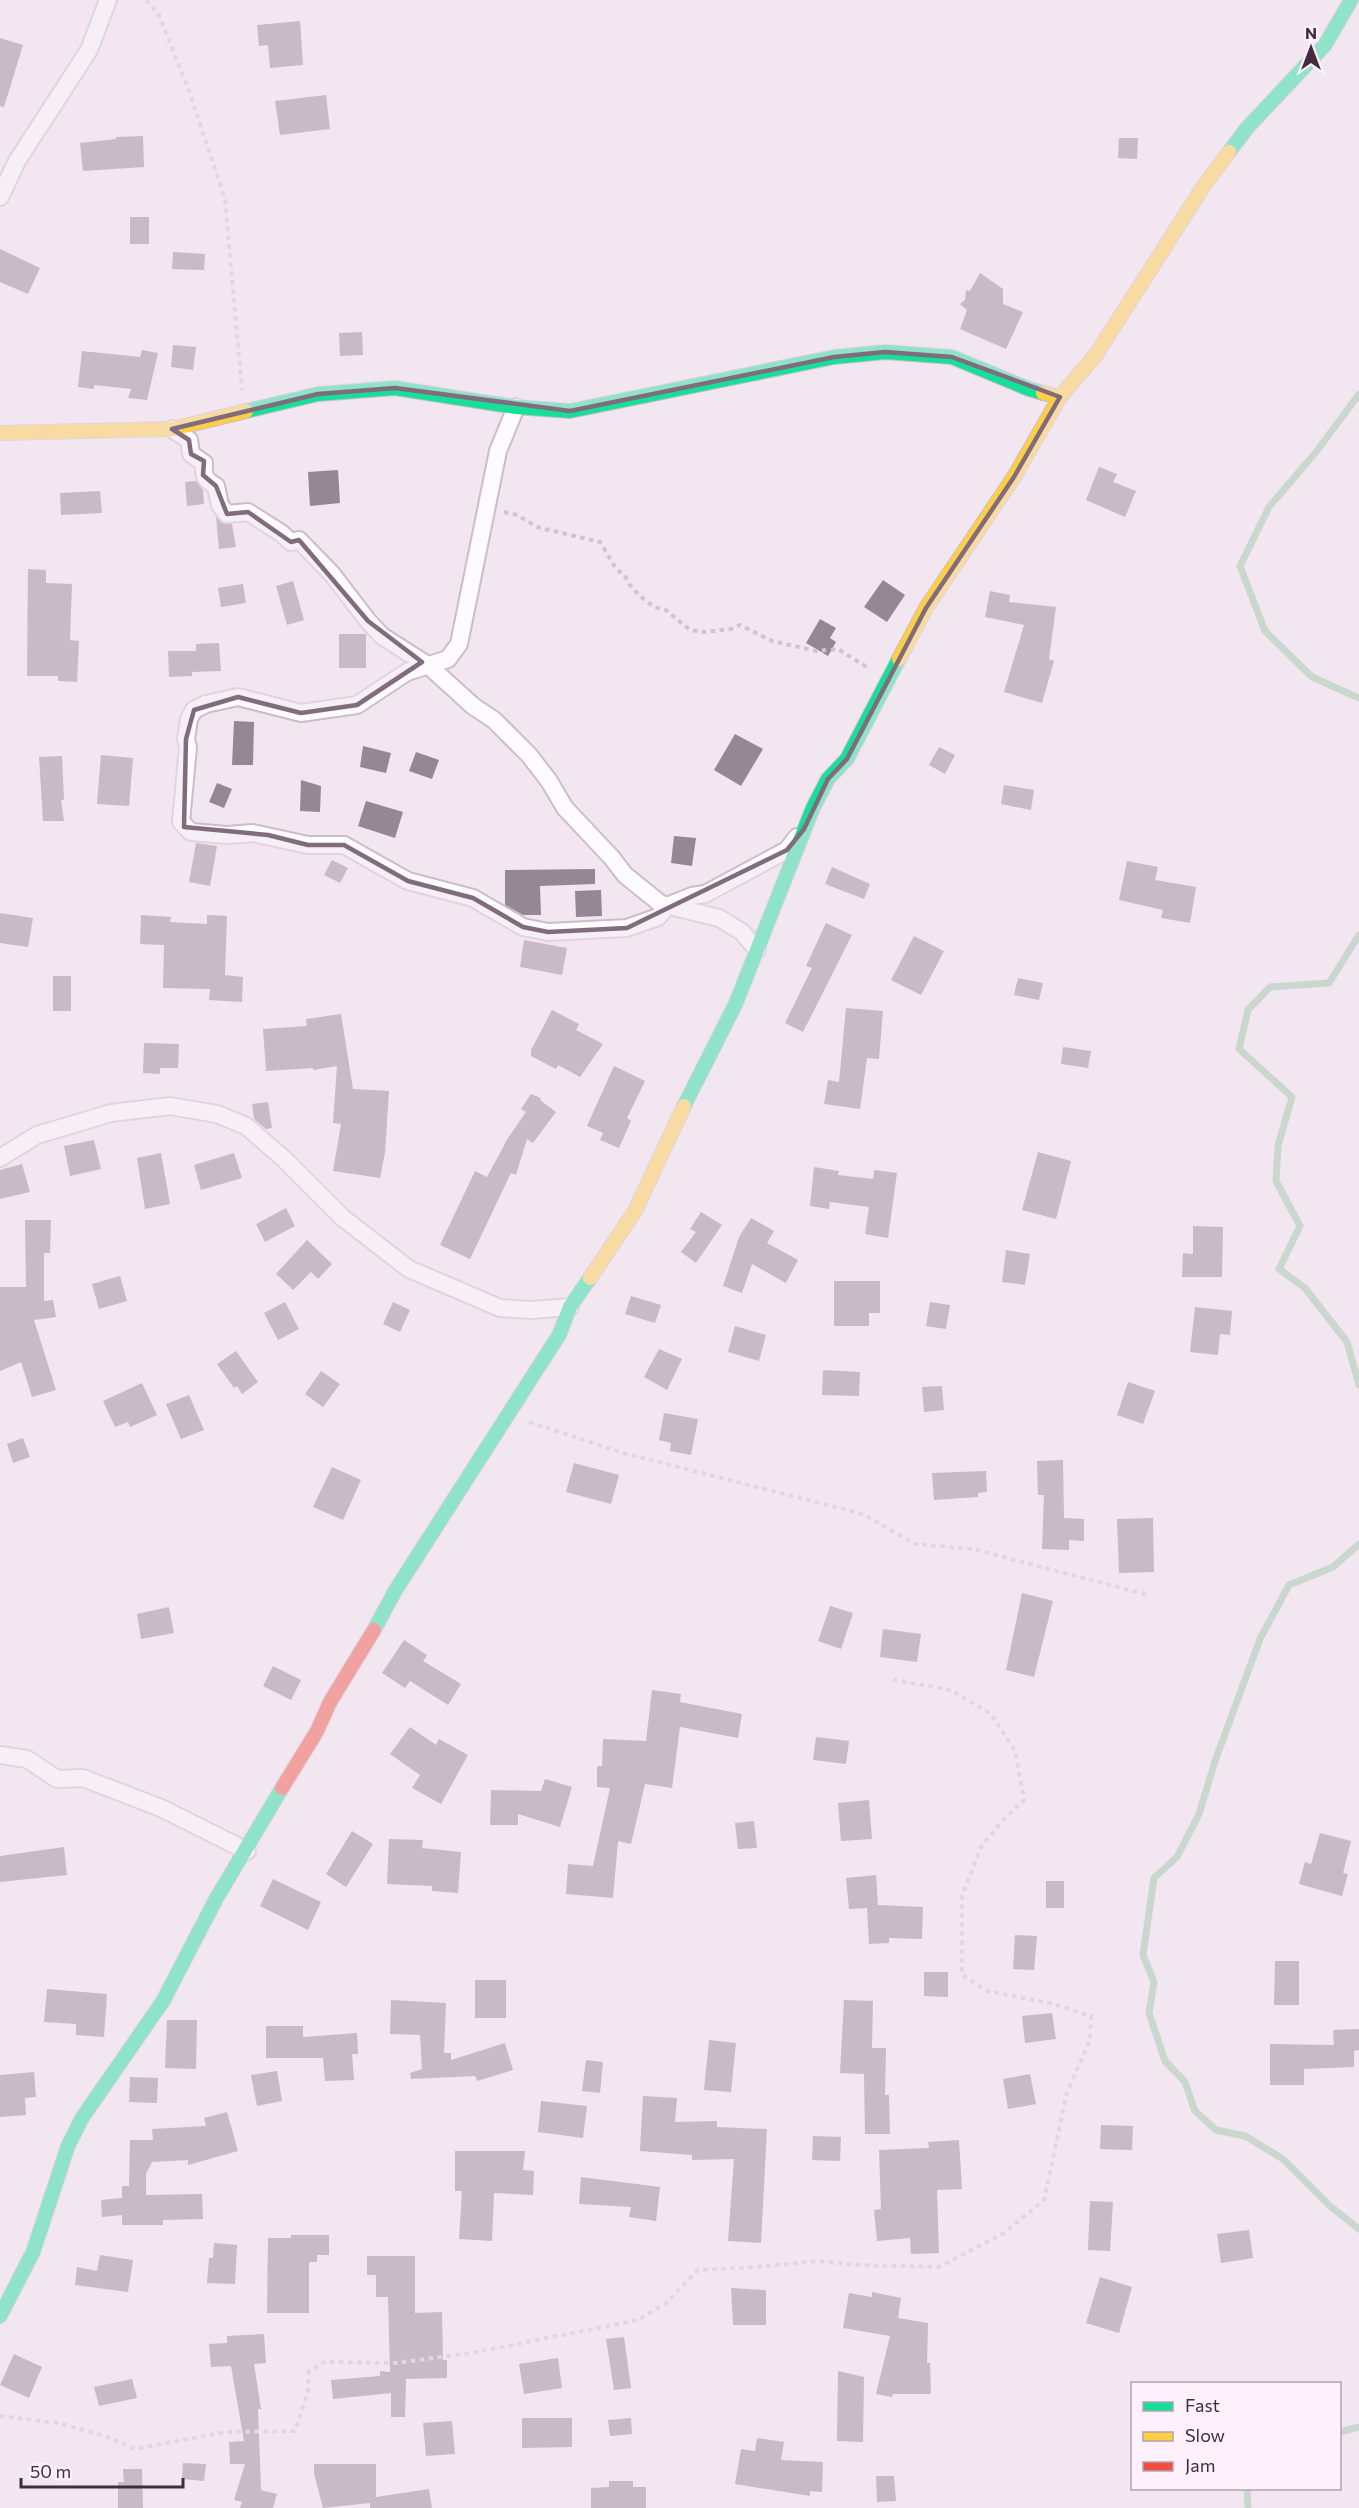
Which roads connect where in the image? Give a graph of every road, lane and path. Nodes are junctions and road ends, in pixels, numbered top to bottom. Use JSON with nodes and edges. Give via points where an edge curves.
{"nodes":[{"id":1,"x":108,"y":0,"type":"edge"},
{"id":2,"x":146,"y":0,"type":"edge"},
{"id":3,"x":1351,"y":0,"type":"edge"},
{"id":4,"x":0,"y":197,"type":"edge"},
{"id":5,"x":1060,"y":397,"type":"junction"},
{"id":6,"x":516,"y":408,"type":"junction"},
{"id":7,"x":238,"y":414,"type":"junction"},
{"id":8,"x":172,"y":429,"type":"junction"},
{"id":9,"x":0,"y":433,"type":"edge"},
{"id":10,"x":486,"y":508,"type":"junction"},
{"id":11,"x":429,"y":666,"type":"junction"},
{"id":12,"x":891,"y":675,"type":"junction"},
{"id":13,"x":804,"y":829,"type":"junction"},
{"id":14,"x":667,"y":906,"type":"junction"},
{"id":15,"x":757,"y":950,"type":"junction"},
{"id":16,"x":0,"y":1158,"type":"edge"},
{"id":17,"x":570,"y":1307,"type":"junction"},
{"id":18,"x":508,"y":1415,"type":"junction"},
{"id":19,"x":1148,"y":1595,"type":"dead end"},
{"id":20,"x":888,"y":1679,"type":"dead end"},
{"id":21,"x":0,"y":1755,"type":"edge"},
{"id":22,"x":247,"y":1851,"type":"junction"},
{"id":23,"x":0,"y":2316,"type":"edge"},
{"id":24,"x":0,"y":2416,"type":"edge"}],
"edges":[{"from":1,"to":4,"type":"street","via":[[89,50],[17,161]]},
{"from":2,"to":7,"type":"path","via":[[159,15],[225,199],[241,365],[243,402]]},
{"from":3,"to":5,"type":"street","via":[[1325,45],[1247,128],[1203,187],[1096,353]]},
{"from":5,"to":6,"type":"street","via":[[1029,389],[952,357],[885,352],[834,357],[570,411]]},
{"from":5,"to":12,"type":"street","via":[[1014,477],[926,608]]},
{"from":6,"to":7,"type":"street","via":[[395,388],[318,394]]},
{"from":6,"to":10,"type":"street","via":[[498,451]]},
{"from":7,"to":8,"type":"street"},
{"from":8,"to":9,"type":"street"},
{"from":8,"to":11,"type":"street","via":[[189,440],[191,454],[204,463],[203,475],[216,486],[220,505],[227,514],[248,512],[291,542],[299,540],[382,636]]},
{"from":10,"to":11,"type":"street","via":[[459,644],[448,659]]},
{"from":10,"to":12,"type":"path","via":[[517,514],[537,527],[600,542],[616,570],[624,574],[640,596],[654,607],[666,610],[690,630],[704,632],[740,625],[772,640],[817,651],[838,649],[867,668]]},
{"from":11,"to":14,"type":"street","via":[[473,706],[495,720],[529,755],[565,808],[625,875]]},
{"from":11,"to":14,"type":"street","via":[[406,672],[357,705],[328,711],[301,713],[238,698],[194,710],[186,739],[181,822],[184,827],[191,832],[268,835],[308,845],[345,845],[408,881],[473,898],[523,927],[548,932],[627,928],[658,916]]},
{"from":12,"to":13,"type":"street","via":[[847,759],[828,779]]},
{"from":13,"to":14,"type":"street","via":[[787,850],[705,894]]},
{"from":13,"to":15,"type":"street"},
{"from":14,"to":15,"type":"street","via":[[719,918],[742,932]]},
{"from":15,"to":17,"type":"street","via":[[736,1003],[635,1211]]},
{"from":16,"to":17,"type":"street","via":[[37,1135],[111,1113],[170,1106],[217,1114],[246,1126],[343,1218],[409,1269],[500,1308]]},
{"from":17,"to":18,"type":"street","via":[[559,1335]]},
{"from":18,"to":19,"type":"path","via":[[623,1453],[863,1514],[915,1544],[973,1549]]},
{"from":18,"to":22,"type":"street","via":[[395,1591]]},
{"from":20,"to":24,"type":"path","via":[[951,1690],[991,1714],[1015,1751],[1024,1800],[981,1847],[962,1896],[962,1975],[987,1991],[1050,2003],[1091,2016],[1090,2040],[1067,2092],[1044,2200],[1004,2233],[939,2267],[819,2261],[698,2270],[665,2304],[638,2320],[477,2352],[397,2363],[324,2362],[309,2371],[308,2391],[295,2431],[226,2432],[135,2449],[58,2423]]},
{"from":21,"to":22,"type":"street","via":[[27,1759],[57,1779],[83,1778],[161,1808]]},
{"from":22,"to":23,"type":"street","via":[[216,1899],[163,2001],[82,2118],[68,2146],[33,2252]]}]}
